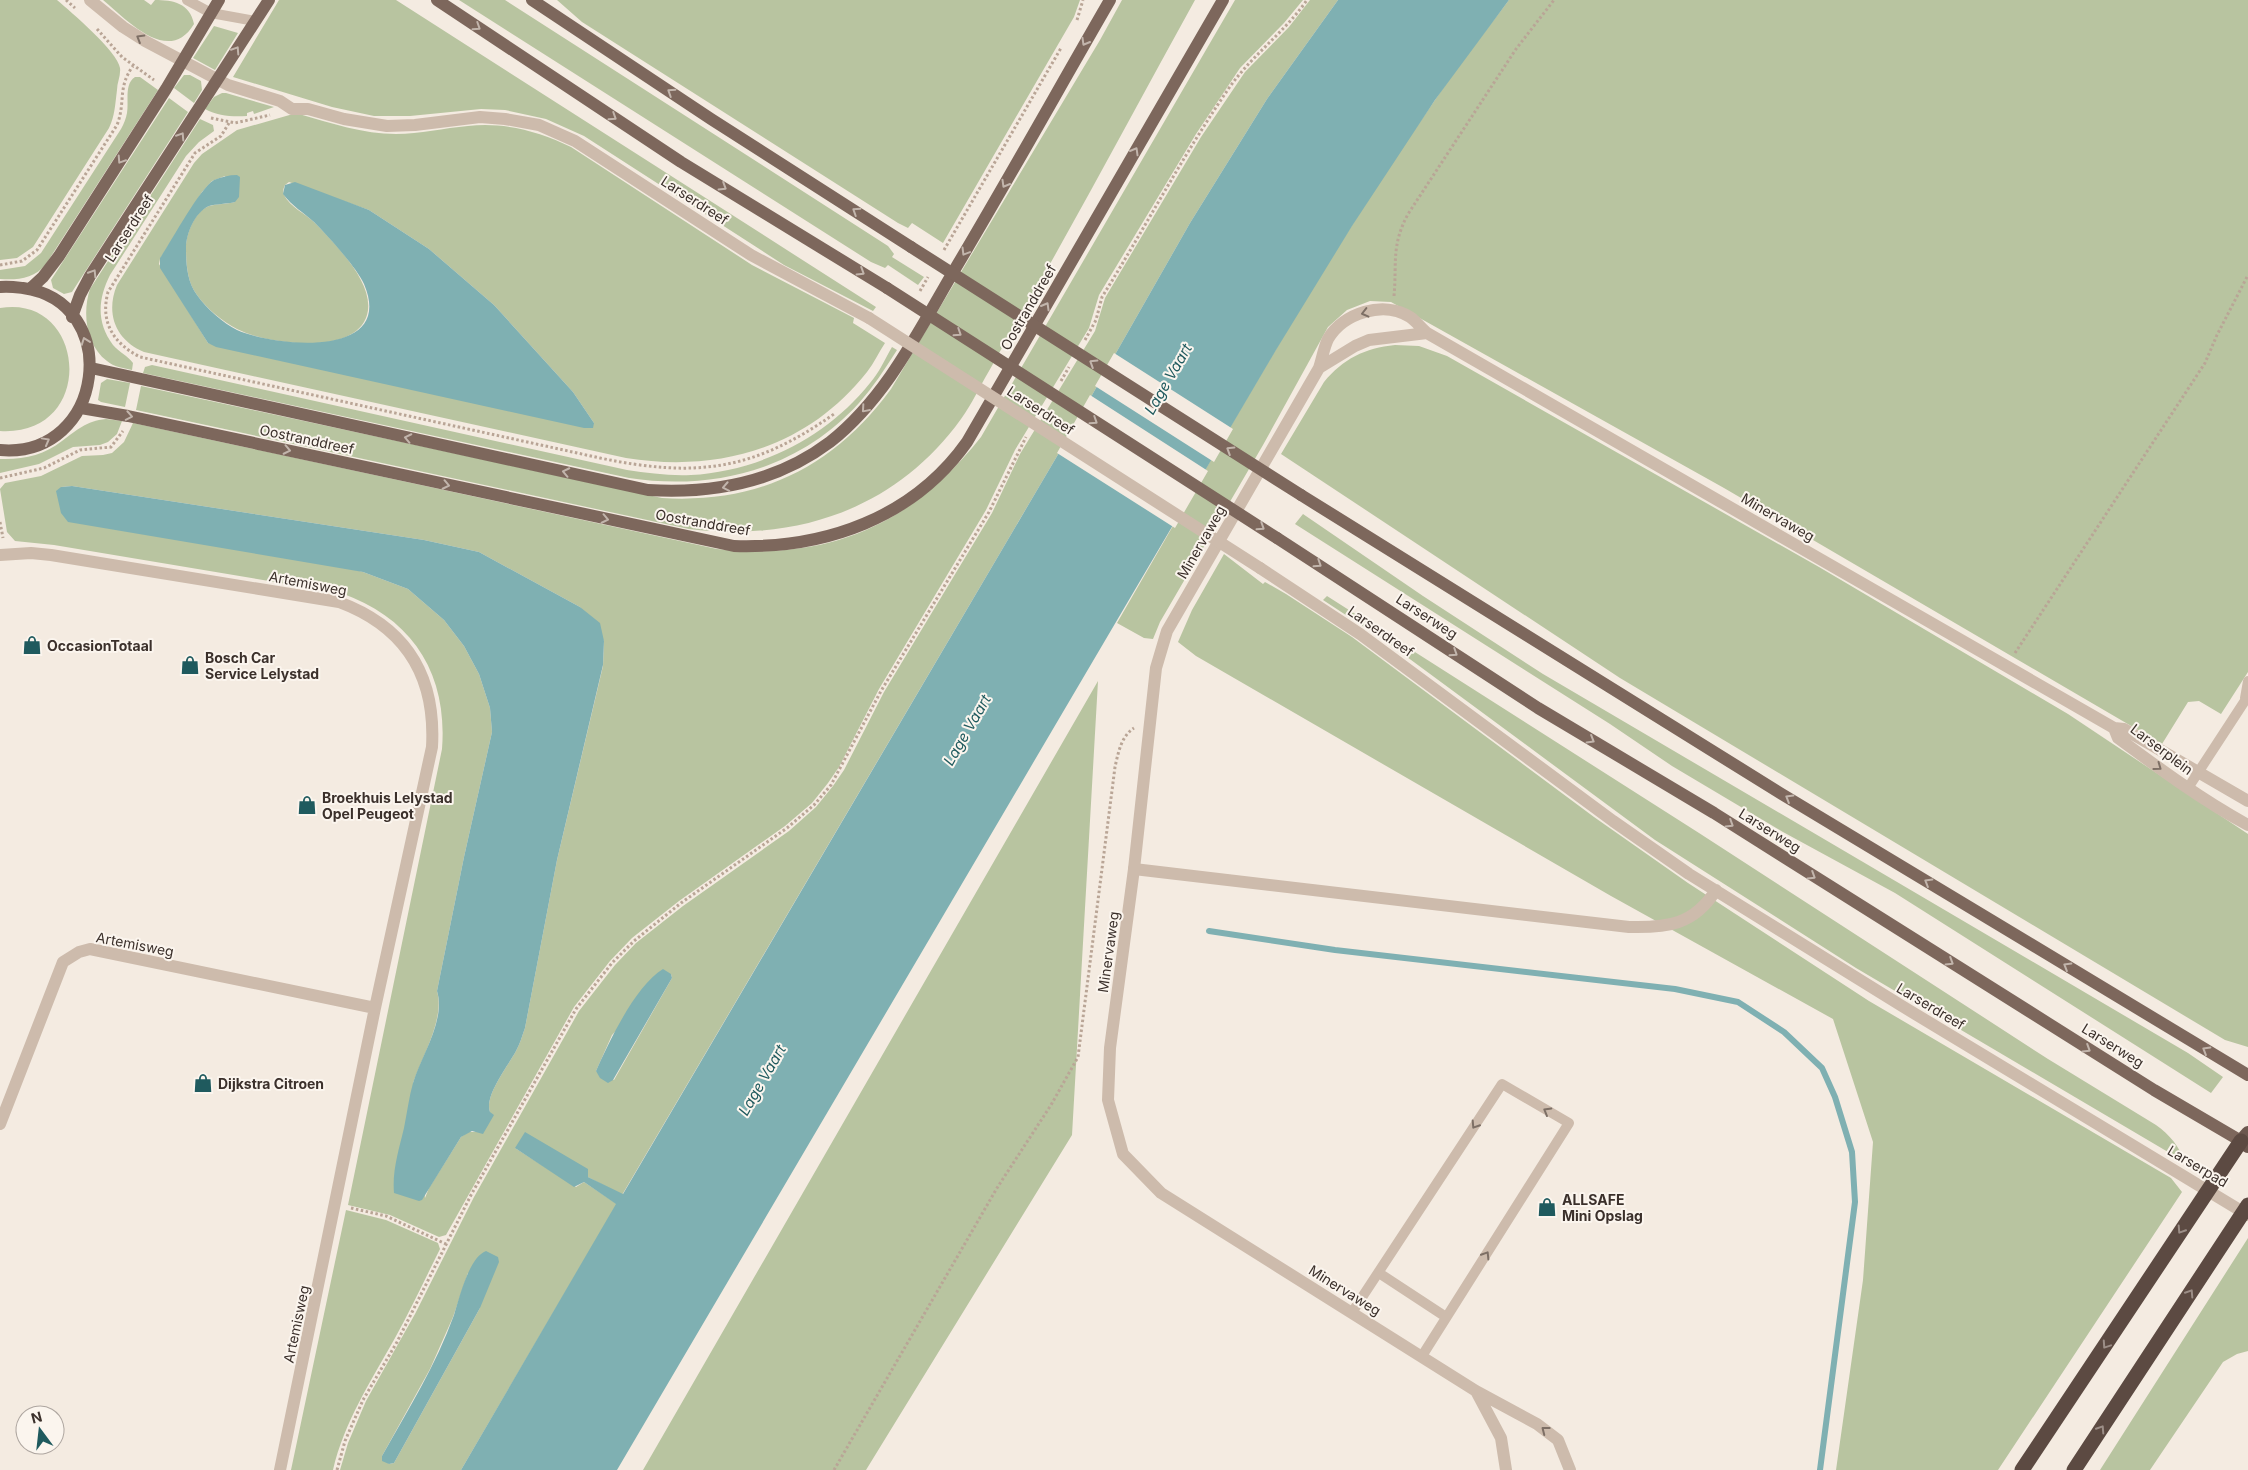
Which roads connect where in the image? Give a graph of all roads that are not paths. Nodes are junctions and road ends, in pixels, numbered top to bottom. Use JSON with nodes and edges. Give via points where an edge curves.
{"nodes":[{"id":1,"x":90,"y":0,"type":"edge"},
{"id":2,"x":187,"y":0,"type":"edge"},
{"id":3,"x":220,"y":0,"type":"edge"},
{"id":4,"x":269,"y":0,"type":"edge"},
{"id":5,"x":437,"y":0,"type":"edge"},
{"id":6,"x":532,"y":0,"type":"edge"},
{"id":7,"x":1110,"y":0,"type":"edge"},
{"id":8,"x":1223,"y":0,"type":"edge"},
{"id":9,"x":211,"y":13,"type":"junction"},
{"id":10,"x":255,"y":21,"type":"junction"},
{"id":11,"x":183,"y":62,"type":"junction"},
{"id":12,"x":217,"y":80,"type":"junction"},
{"id":13,"x":0,"y":287,"type":"edge"},
{"id":14,"x":30,"y":289,"type":"junction"},
{"id":15,"x":72,"y":317,"type":"junction"},
{"id":16,"x":1427,"y":333,"type":"junction"},
{"id":17,"x":91,"y":368,"type":"junction"},
{"id":18,"x":1319,"y":368,"type":"junction"},
{"id":19,"x":80,"y":408,"type":"junction"},
{"id":20,"x":0,"y":450,"type":"edge"},
{"id":21,"x":1277,"y":538,"type":"joint"},
{"id":22,"x":0,"y":555,"type":"edge"},
{"id":23,"x":2248,"y":681,"type":"edge"},
{"id":24,"x":2247,"y":697,"type":"edge"},
{"id":25,"x":2114,"y":728,"type":"junction"},
{"id":26,"x":2198,"y":772,"type":"junction"},
{"id":27,"x":2188,"y":788,"type":"junction"},
{"id":28,"x":2248,"y":801,"type":"edge"},
{"id":29,"x":2248,"y":824,"type":"edge"},
{"id":30,"x":1134,"y":870,"type":"junction"},
{"id":31,"x":1716,"y":890,"type":"junction"},
{"id":32,"x":375,"y":1008,"type":"junction"},
{"id":33,"x":2248,"y":1075,"type":"edge"},
{"id":34,"x":0,"y":1124,"type":"edge"},
{"id":35,"x":2246,"y":1140,"type":"edge"},
{"id":36,"x":2133,"y":1144,"type":"joint"},
{"id":37,"x":2208,"y":1189,"type":"junction"},
{"id":38,"x":2246,"y":1210,"type":"edge"},
{"id":39,"x":1379,"y":1273,"type":"junction"},
{"id":40,"x":1353,"y":1312,"type":"junction"},
{"id":41,"x":1446,"y":1318,"type":"junction"},
{"id":42,"x":1422,"y":1356,"type":"junction"},
{"id":43,"x":1476,"y":1391,"type":"junction"},
{"id":44,"x":280,"y":1470,"type":"edge"},
{"id":45,"x":1506,"y":1470,"type":"edge"},
{"id":46,"x":1570,"y":1470,"type":"edge"},
{"id":47,"x":2022,"y":1470,"type":"edge"},
{"id":48,"x":2074,"y":1470,"type":"edge"}],
"edges":[{"from":11,"to":1,"type":"street","name":"Larserdreef","one_way":true,"via":[[129,32]]},
{"from":2,"to":9,"type":"lane"},
{"from":3,"to":9,"type":"main road"},
{"from":4,"to":10,"type":"main road","name":"Larserdreef"},
{"from":5,"to":21,"type":"main road","name":"Larserdreef","one_way":true,"bridge":true,"via":[[681,162],[887,288]]},
{"from":33,"to":6,"type":"main road","one_way":true,"bridge":true,"via":[[1780,793],[1301,495],[711,119]]},
{"from":7,"to":17,"type":"main road","name":"Oostranddreef","one_way":true,"via":[[896,370],[857,418],[830,442],[776,473],[699,491],[648,490]]},
{"from":19,"to":8,"type":"main road","name":"Oostranddreef","one_way":true,"via":[[734,546],[792,544],[873,522],[930,484],[967,442]]},
{"from":9,"to":10,"type":"lane"},
{"from":9,"to":11,"type":"main road"},
{"from":12,"to":10,"type":"main road","name":"Larserdreef","one_way":true},
{"from":11,"to":12,"type":"street","name":"Larserdreef"},
{"from":11,"to":14,"type":"main road","one_way":true,"via":[[59,256]]},
{"from":15,"to":12,"type":"main road","name":"Larserdreef","one_way":true,"via":[[90,276]]},
{"from":12,"to":31,"type":"street","name":"Larserdreef","bridge":true,"via":[[280,101],[292,109],[308,109],[344,119],[387,126],[415,126],[480,117],[512,119],[539,125],[575,141],[751,255],[869,318],[1260,568],[1360,634],[1613,821]]},
{"from":13,"to":14,"type":"main road"},
{"from":14,"to":15,"type":"main road","via":[[55,301]]},
{"from":17,"to":15,"type":"main road","one_way":true,"via":[[88,348]]},
{"from":16,"to":18,"type":"street","name":"Minervaweg","via":[[1369,340]]},
{"from":16,"to":18,"type":"street","name":"Minervaweg","one_way":true,"via":[[1402,313],[1381,310],[1359,314],[1342,324],[1328,339]]},
{"from":16,"to":25,"type":"street","name":"Minervaweg"},
{"from":17,"to":19,"type":"main road","via":[[88,389]]},
{"from":18,"to":30,"type":"street","name":"Minervaweg","via":[[1167,631],[1156,668]]},
{"from":20,"to":19,"type":"main road","one_way":true,"via":[[13,451],[44,442],[61,432]]},
{"from":21,"to":35,"type":"main road","name":"Larserweg","one_way":true,"via":[[1538,708],[1714,814],[2154,1090]]},
{"from":22,"to":32,"type":"street","name":"Artemisweg","via":[[51,555],[339,602],[382,624],[405,647],[429,694],[432,747]]},
{"from":23,"to":24,"type":"lane"},
{"from":24,"to":26,"type":"lane"},
{"from":25,"to":26,"type":"street","name":"Larserplein","via":[[2124,729]]},
{"from":25,"to":27,"type":"street","name":"Larserplein","one_way":true,"via":[[2118,738]]},
{"from":26,"to":27,"type":"lane"},
{"from":26,"to":28,"type":"street","name":"Larserplein"},
{"from":27,"to":29,"type":"street","name":"Larserplein"},
{"from":30,"to":31,"type":"street","via":[[1629,927],[1656,927],[1688,919]]},
{"from":30,"to":40,"type":"street","name":"Minervaweg","via":[[1110,1048],[1108,1100],[1123,1154],[1162,1193]]},
{"from":31,"to":36,"type":"street","name":"Larserdreef"},
{"from":32,"to":34,"type":"street","name":"Artemisweg","via":[[90,949],[79,952],[63,962]]},
{"from":32,"to":44,"type":"street","name":"Artemisweg"},
{"from":35,"to":37,"type":"highway"},
{"from":36,"to":37,"type":"street","name":"Larserpad"},
{"from":37,"to":38,"type":"street","name":"Larserpad"},
{"from":37,"to":47,"type":"highway","one_way":true},
{"from":48,"to":38,"type":"highway","one_way":true},
{"from":39,"to":40,"type":"lane"},
{"from":39,"to":41,"type":"lane"},
{"from":41,"to":39,"type":"lane","one_way":true,"via":[[1569,1123],[1502,1084]]},
{"from":40,"to":42,"type":"street","name":"Minervaweg"},
{"from":41,"to":42,"type":"lane"},
{"from":42,"to":43,"type":"street","name":"Minervaweg"},
{"from":43,"to":45,"type":"street","name":"Minervaweg","via":[[1501,1438]]},
{"from":46,"to":43,"type":"street","name":"Minervaweg","one_way":true,"via":[[1558,1440],[1521,1413]]}]}
